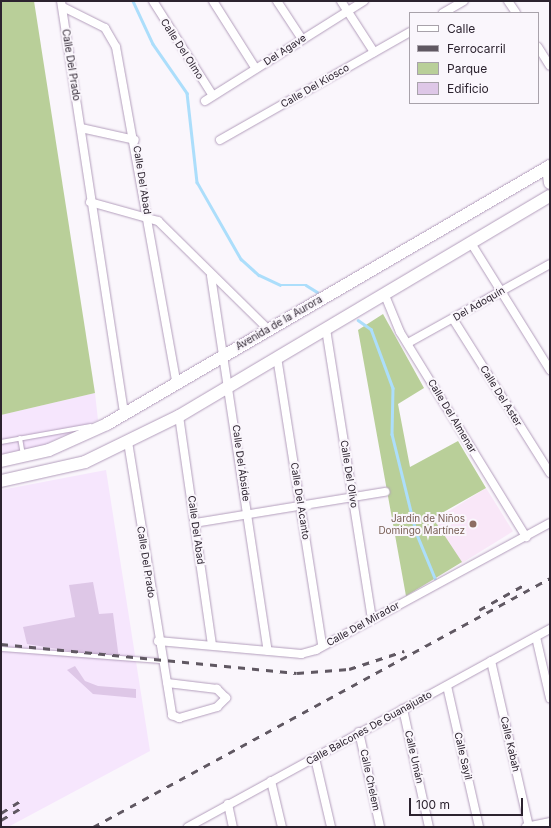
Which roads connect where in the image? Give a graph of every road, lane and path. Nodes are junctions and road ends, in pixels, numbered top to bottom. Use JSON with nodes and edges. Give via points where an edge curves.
{"nodes":[{"id":1,"x":153,"y":1,"type":"edge"},
{"id":2,"x":213,"y":1,"type":"edge"},
{"id":3,"x":277,"y":1,"type":"edge"},
{"id":4,"x":341,"y":1,"type":"edge"},
{"id":5,"x":364,"y":1,"type":"edge"},
{"id":6,"x":464,"y":1,"type":"edge"},
{"id":7,"x":508,"y":1,"type":"edge"},
{"id":8,"x":62,"y":4,"type":"edge"},
{"id":9,"x":348,"y":11,"type":"junction"},
{"id":10,"x":445,"y":12,"type":"edge"},
{"id":11,"x":515,"y":12,"type":"edge"},
{"id":12,"x":409,"y":33,"type":"edge"},
{"id":13,"x":302,"y":39,"type":"junction"},
{"id":14,"x":539,"y":49,"type":"edge"},
{"id":15,"x":374,"y":52,"type":"junction"},
{"id":16,"x":550,"y":66,"type":"edge"},
{"id":17,"x":256,"y":69,"type":"junction"},
{"id":18,"x":213,"y":96,"type":"junction"},
{"id":19,"x":205,"y":101,"type":"dead end"},
{"id":20,"x":81,"y":128,"type":"junction"},
{"id":21,"x":135,"y":140,"type":"junction"},
{"id":22,"x":220,"y":140,"type":"dead end"},
{"id":23,"x":549,"y":166,"type":"edge"},
{"id":24,"x":550,"y":183,"type":"edge"},
{"id":25,"x":550,"y":196,"type":"edge"},
{"id":26,"x":90,"y":202,"type":"junction"},
{"id":27,"x":147,"y":215,"type":"junction"},
{"id":28,"x":471,"y":243,"type":"junction"},
{"id":29,"x":549,"y":268,"type":"edge"},
{"id":30,"x":211,"y":276,"type":"junction"},
{"id":31,"x":500,"y":292,"type":"junction"},
{"id":32,"x":384,"y":293,"type":"junction"},
{"id":33,"x":452,"y":319,"type":"junction"},
{"id":34,"x":268,"y":329,"type":"junction"},
{"id":35,"x":326,"y":329,"type":"junction"},
{"id":36,"x":408,"y":344,"type":"junction"},
{"id":37,"x":223,"y":355,"type":"junction"},
{"id":38,"x":277,"y":356,"type":"junction"},
{"id":39,"x":550,"y":370,"type":"edge"},
{"id":40,"x":176,"y":382,"type":"junction"},
{"id":41,"x":229,"y":385,"type":"junction"},
{"id":42,"x":124,"y":414,"type":"junction"},
{"id":43,"x":178,"y":416,"type":"junction"},
{"id":44,"x":107,"y":424,"type":"junction"},
{"id":45,"x":20,"y":438,"type":"junction"},
{"id":46,"x":1,"y":442,"type":"edge"},
{"id":47,"x":128,"y":442,"type":"junction"},
{"id":48,"x":24,"y":456,"type":"junction"},
{"id":49,"x":1,"y":461,"type":"edge"},
{"id":50,"x":550,"y":473,"type":"edge"},
{"id":51,"x":1,"y":481,"type":"edge"},
{"id":52,"x":384,"y":492,"type":"dead end"},
{"id":53,"x":353,"y":497,"type":"junction"},
{"id":54,"x":301,"y":504,"type":"junction"},
{"id":55,"x":248,"y":514,"type":"junction"},
{"id":56,"x":195,"y":523,"type":"junction"},
{"id":57,"x":550,"y":523,"type":"edge"},
{"id":58,"x":526,"y":536,"type":"junction"},
{"id":59,"x":372,"y":619,"type":"junction"},
{"id":60,"x":550,"y":629,"type":"edge"},
{"id":61,"x":536,"y":637,"type":"junction"},
{"id":62,"x":158,"y":641,"type":"junction"},
{"id":63,"x":212,"y":645,"type":"junction"},
{"id":64,"x":322,"y":646,"type":"junction"},
{"id":65,"x":1,"y":649,"type":"edge"},
{"id":66,"x":268,"y":651,"type":"junction"},
{"id":67,"x":162,"y":661,"type":"junction"},
{"id":68,"x":491,"y":661,"type":"junction"},
{"id":69,"x":167,"y":682,"type":"junction"},
{"id":70,"x":447,"y":686,"type":"junction"},
{"id":71,"x":550,"y":695,"type":"edge"},
{"id":72,"x":403,"y":710,"type":"junction"},
{"id":73,"x":359,"y":732,"type":"junction"},
{"id":74,"x":315,"y":758,"type":"junction"},
{"id":75,"x":271,"y":780,"type":"junction"},
{"id":76,"x":228,"y":804,"type":"junction"},
{"id":77,"x":550,"y":822,"type":"edge"},
{"id":78,"x":188,"y":827,"type":"edge"},
{"id":79,"x":233,"y":827,"type":"edge"},
{"id":80,"x":282,"y":827,"type":"edge"},
{"id":81,"x":331,"y":827,"type":"edge"},
{"id":82,"x":380,"y":827,"type":"edge"},
{"id":83,"x":429,"y":827,"type":"edge"},
{"id":84,"x":479,"y":827,"type":"edge"},
{"id":85,"x":528,"y":827,"type":"edge"}],
"edges":[{"from":1,"to":18,"type":"street","name":"Calle Del Olmo"},
{"from":2,"to":17,"type":"street"},
{"from":3,"to":13,"type":"street"},
{"from":4,"to":9,"type":"street"},
{"from":5,"to":9,"type":"street","name":"Del Agave"},
{"from":6,"to":10,"type":"street"},
{"from":7,"to":11,"type":"street"},
{"from":8,"to":20,"type":"street","name":"Calle Del Prado"},
{"from":8,"to":21,"type":"street","name":"Calle Del Abad","via":[[99,24],[111,36]]},
{"from":9,"to":13,"type":"street","name":"Del Agave"},
{"from":9,"to":15,"type":"street"},
{"from":12,"to":15,"type":"street","name":"Calle Del Kiosco"},
{"from":13,"to":17,"type":"street","name":"Del Agave"},
{"from":14,"to":16,"type":"street"},
{"from":15,"to":22,"type":"street","name":"Calle Del Kiosco"},
{"from":17,"to":18,"type":"street","name":"Del Agave"},
{"from":18,"to":19,"type":"street","name":"Del Agave"},
{"from":20,"to":21,"type":"street"},
{"from":20,"to":26,"type":"street","name":"Calle Del Prado"},
{"from":21,"to":27,"type":"street","name":"Calle Del Abad"},
{"from":23,"to":24,"type":"main road"},
{"from":23,"to":34,"type":"main road","name":"Avenida de la Aurora"},
{"from":25,"to":28,"type":"main road"},
{"from":26,"to":27,"type":"street"},
{"from":26,"to":42,"type":"street","name":"Calle Del Prado"},
{"from":27,"to":30,"type":"street","via":[[171,233]]},
{"from":27,"to":40,"type":"street","name":"Calle Del Abad"},
{"from":28,"to":31,"type":"street"},
{"from":28,"to":32,"type":"main road"},
{"from":29,"to":31,"type":"street","name":"Del Adoquín"},
{"from":30,"to":34,"type":"street"},
{"from":30,"to":37,"type":"street","name":"Calle Del Ábside"},
{"from":31,"to":33,"type":"street","name":"Del Adoquín"},
{"from":31,"to":39,"type":"street"},
{"from":32,"to":35,"type":"main road"},
{"from":32,"to":36,"type":"street","name":"Calle Del Almenar","via":[[397,326]]},
{"from":33,"to":36,"type":"street","name":"Del Adoquín"},
{"from":33,"to":50,"type":"street","name":"Calle Del Aster"},
{"from":34,"to":37,"type":"main road","name":"Avenida de la Aurora"},
{"from":35,"to":38,"type":"main road"},
{"from":35,"to":53,"type":"street","name":"Calle Del Olivo"},
{"from":36,"to":58,"type":"street","name":"Calle Del Almenar"},
{"from":37,"to":40,"type":"main road","name":"Avenida de la Aurora"},
{"from":37,"to":41,"type":"street","name":"Calle Del Ábside"},
{"from":38,"to":41,"type":"main road"},
{"from":38,"to":54,"type":"street","name":"Calle Del Acanto"},
{"from":40,"to":42,"type":"main road","name":"Avenida de la Aurora"},
{"from":41,"to":43,"type":"main road"},
{"from":41,"to":55,"type":"street","name":"Calle Del Ábside"},
{"from":42,"to":44,"type":"main road","name":"Avenida de la Aurora"},
{"from":43,"to":47,"type":"main road"},
{"from":43,"to":56,"type":"street","name":"Calle Del Abad"},
{"from":44,"to":45,"type":"lane"},
{"from":44,"to":48,"type":"main road","name":"Avenida de la Aurora","via":[[72,442]]},
{"from":45,"to":46,"type":"lane"},
{"from":45,"to":48,"type":"lane"},
{"from":47,"to":51,"type":"main road","via":[[73,466]]},
{"from":47,"to":62,"type":"street","name":"Calle Del Prado"},
{"from":48,"to":49,"type":"main road","name":"Avenida de la Aurora"},
{"from":52,"to":53,"type":"street"},
{"from":53,"to":54,"type":"street"},
{"from":53,"to":59,"type":"street","name":"Calle Del Olivo"},
{"from":54,"to":55,"type":"street"},
{"from":54,"to":64,"type":"street","name":"Calle Del Acanto"},
{"from":55,"to":56,"type":"street"},
{"from":55,"to":66,"type":"street","name":"Calle Del Ábside"},
{"from":56,"to":63,"type":"street","name":"Calle Del Abad"},
{"from":57,"to":58,"type":"street","name":"Calle Del Mirador"},
{"from":58,"to":59,"type":"street","name":"Calle Del Mirador"},
{"from":59,"to":64,"type":"street","name":"Calle Del Mirador"},
{"from":60,"to":61,"type":"street","name":"Calle Balcones De Guanajuato"},
{"from":61,"to":68,"type":"street","name":"Calle Balcones De Guanajuato"},
{"from":61,"to":71,"type":"street"},
{"from":62,"to":63,"type":"street","name":"Calle Del Mirador"},
{"from":62,"to":67,"type":"street","name":"Calle Del Prado"},
{"from":63,"to":66,"type":"street","name":"Calle Del Mirador"},
{"from":64,"to":66,"type":"street","name":"Calle Del Mirador","via":[[305,653]]},
{"from":65,"to":67,"type":"lane"},
{"from":67,"to":69,"type":"street","name":"Calle Del Prado"},
{"from":68,"to":70,"type":"street","name":"Calle Balcones De Guanajuato"},
{"from":68,"to":85,"type":"street","name":"Calle Kabah"},
{"from":69,"to":69,"type":"street","name":"Calle Del Prado","via":[[217,689],[226,698],[217,707],[176,719],[172,715]]},
{"from":70,"to":72,"type":"street","name":"Calle Balcones De Guanajuato"},
{"from":70,"to":84,"type":"street","name":"Calle Sayil"},
{"from":72,"to":73,"type":"street","name":"Calle Balcones De Guanajuato"},
{"from":72,"to":83,"type":"street","name":"Calle Umán"},
{"from":73,"to":74,"type":"street","name":"Calle Balcones De Guanajuato"},
{"from":73,"to":82,"type":"street","name":"Calle Chelem"},
{"from":74,"to":75,"type":"street","name":"Calle Balcones De Guanajuato"},
{"from":74,"to":81,"type":"street"},
{"from":75,"to":76,"type":"street","name":"Calle Balcones De Guanajuato"},
{"from":75,"to":80,"type":"street"},
{"from":76,"to":78,"type":"street","name":"Calle Balcones De Guanajuato"},
{"from":76,"to":79,"type":"street"},
{"from":77,"to":85,"type":"street"}]}
